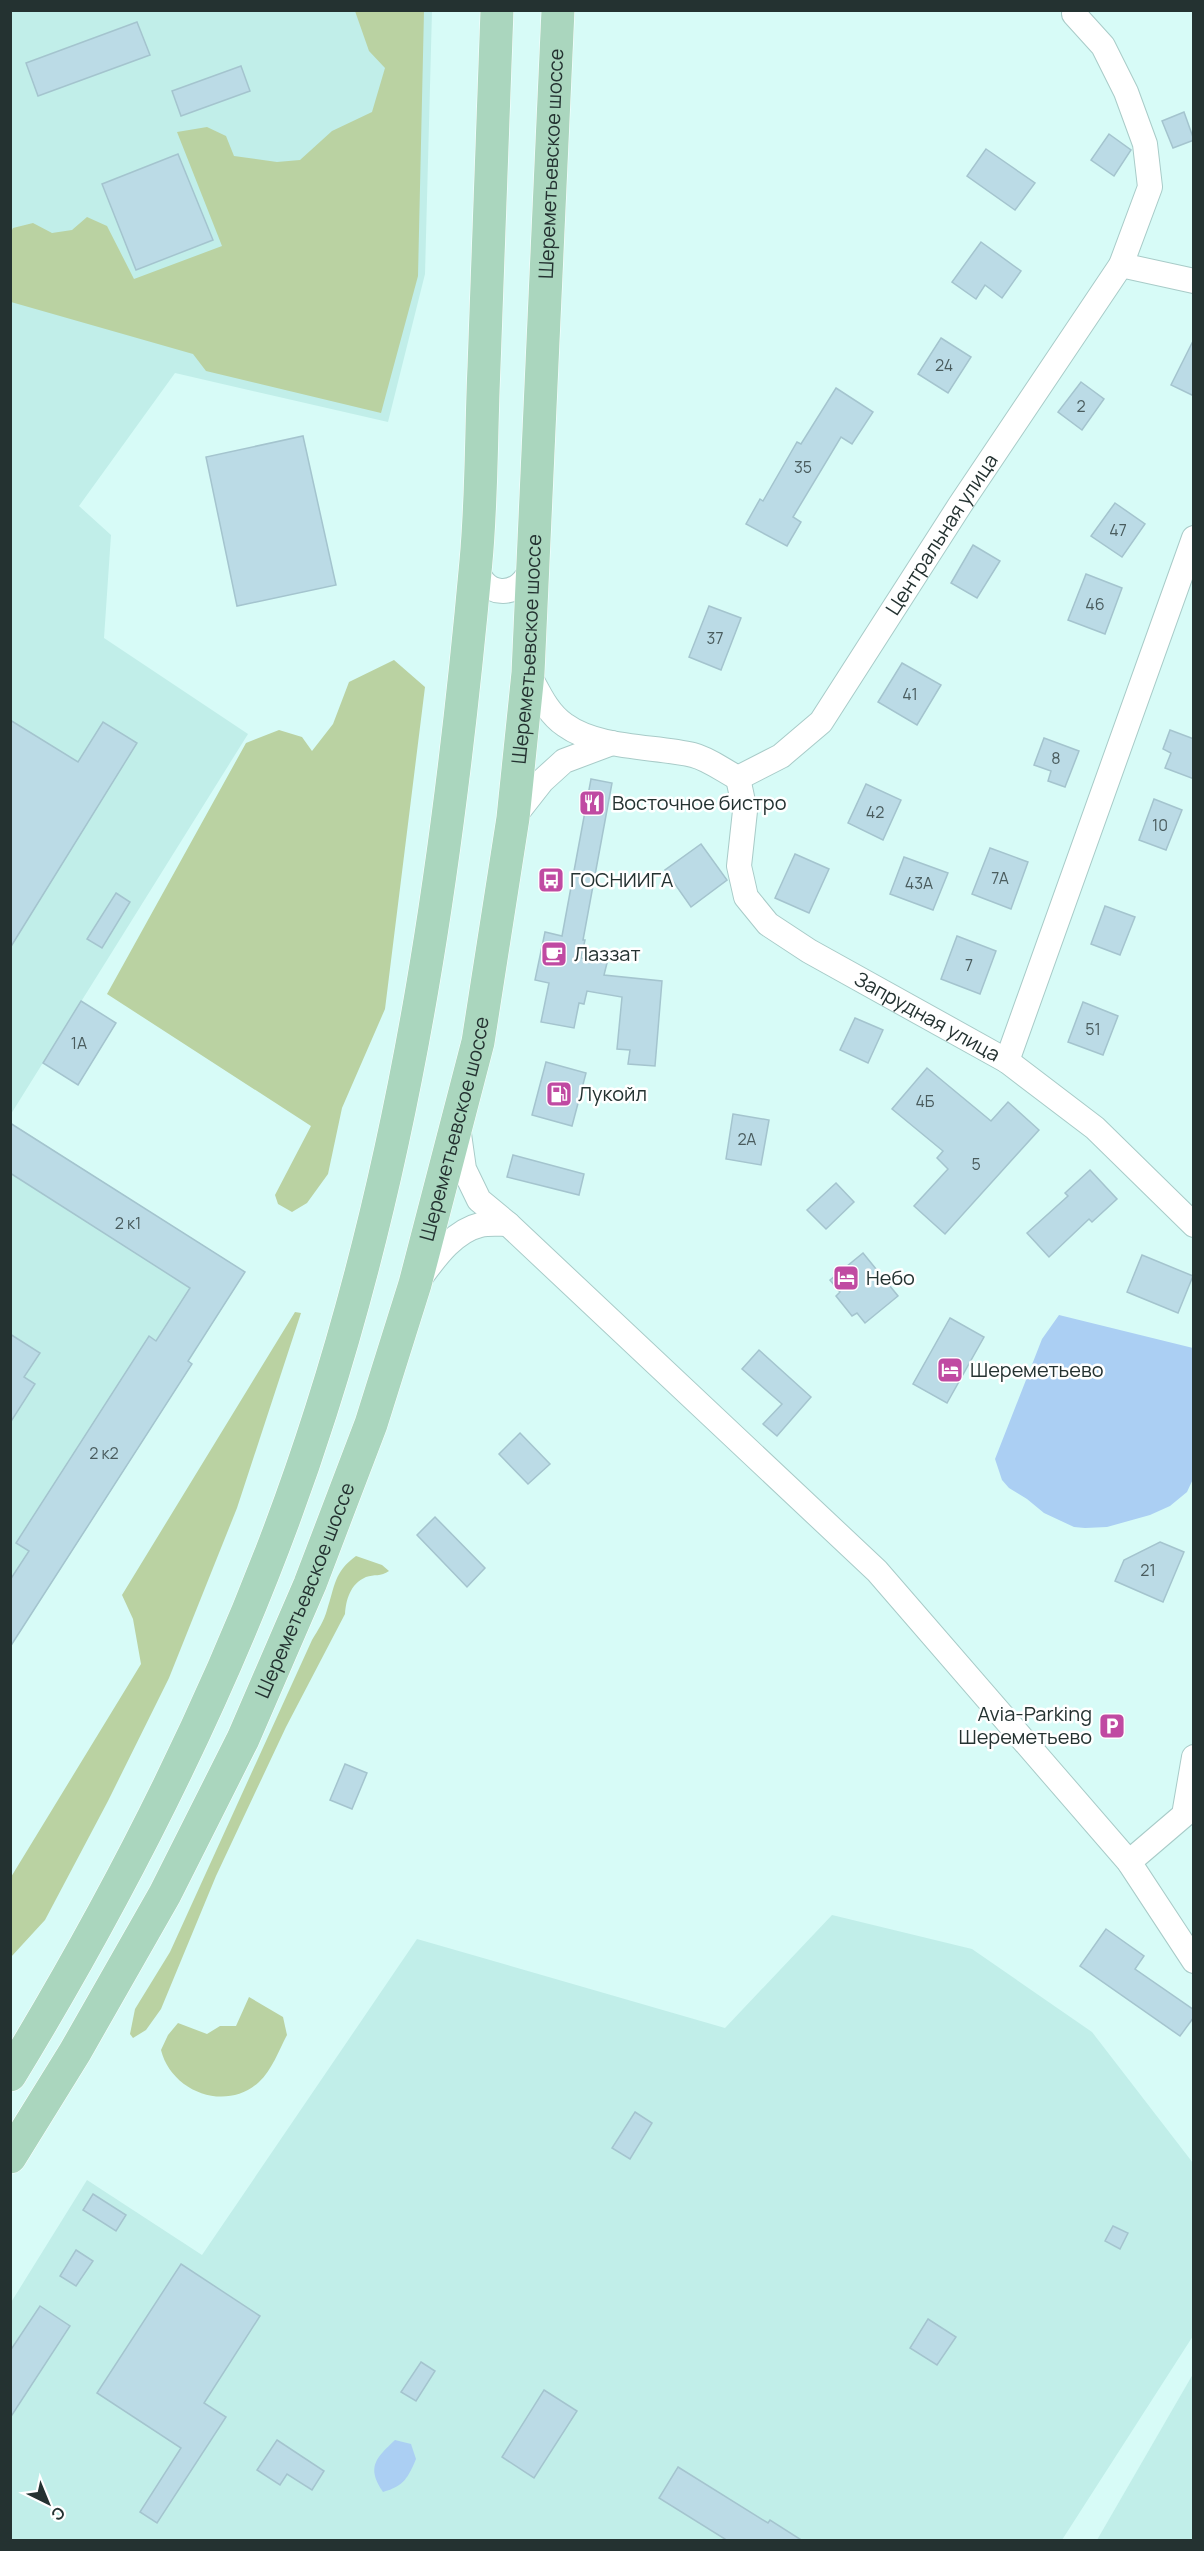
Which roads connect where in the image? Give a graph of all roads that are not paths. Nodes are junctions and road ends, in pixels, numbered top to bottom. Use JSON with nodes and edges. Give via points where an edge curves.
{"nodes":[{"id":1,"x":497,"y":10,"type":"edge"},
{"id":2,"x":558,"y":10,"type":"edge"},
{"id":3,"x":1072,"y":12,"type":"edge"},
{"id":4,"x":1120,"y":265,"type":"junction"},
{"id":5,"x":1194,"y":280,"type":"edge"},
{"id":6,"x":1194,"y":538,"type":"edge"},
{"id":7,"x":476,"y":557,"type":"junction"},
{"id":8,"x":532,"y":563,"type":"junction"},
{"id":9,"x":528,"y":673,"type":"junction"},
{"id":10,"x":612,"y":743,"type":"junction"},
{"id":11,"x":738,"y":778,"type":"junction"},
{"id":12,"x":513,"y":818,"type":"junction"},
{"id":13,"x":1007,"y":1061,"type":"junction"},
{"id":14,"x":457,"y":1123,"type":"junction"},
{"id":15,"x":508,"y":1224,"type":"junction"},
{"id":16,"x":1194,"y":1225,"type":"edge"},
{"id":17,"x":415,"y":1284,"type":"junction"},
{"id":18,"x":1194,"y":1757,"type":"edge"},
{"id":19,"x":1129,"y":1862,"type":"junction"},
{"id":20,"x":1194,"y":1961,"type":"edge"},
{"id":21,"x":10,"y":2075,"type":"edge"},
{"id":22,"x":10,"y":2157,"type":"edge"}],
"edges":[{"from":1,"to":7,"type":"main road"},
{"from":2,"to":8,"type":"main road","name":"Шереметьевское шоссе"},
{"from":3,"to":4,"type":"street","name":"Центральная улица","via":[[1103,46],[1126,92],[1145,144],[1150,187]]},
{"from":4,"to":5,"type":"street"},
{"from":4,"to":11,"type":"street","name":"Центральная улица","via":[[821,722],[781,756]]},
{"from":6,"to":13,"type":"street"},
{"from":7,"to":8,"type":"street","via":[[483,583],[494,590],[508,591],[520,586],[529,576]]},
{"from":7,"to":21,"type":"main road","via":[[447,827],[417,1023],[353,1303],[321,1413],[262,1576],[197,1730],[123,1876]]},
{"from":8,"to":9,"type":"main road","name":"Шереметьевское шоссе"},
{"from":9,"to":10,"type":"street","via":[[550,712],[565,725]]},
{"from":9,"to":12,"type":"main road","name":"Шереметьевское шоссе"},
{"from":10,"to":11,"type":"street","via":[[697,756]]},
{"from":10,"to":12,"type":"street","via":[[564,761],[542,781]]},
{"from":11,"to":13,"type":"street","name":"Запрудная улица","via":[[745,810],[739,866],[746,897],[768,924],[809,951]]},
{"from":12,"to":14,"type":"main road","name":"Шереметьевское шоссе","via":[[478,1042]]},
{"from":13,"to":16,"type":"street","name":"Запрудная улица","via":[[1095,1128]]},
{"from":14,"to":15,"type":"street","via":[[464,1168],[478,1200]]},
{"from":14,"to":17,"type":"main road","name":"Шереметьевское шоссе"},
{"from":15,"to":17,"type":"street","via":[[479,1225],[458,1237],[438,1254]]},
{"from":15,"to":19,"type":"street","via":[[877,1571]]},
{"from":17,"to":22,"type":"main road","name":"Шереметьевское шоссе","via":[[370,1424],[310,1584],[243,1739],[165,1894]]},
{"from":18,"to":19,"type":"street","via":[[1184,1815]]},
{"from":19,"to":20,"type":"street"}]}
